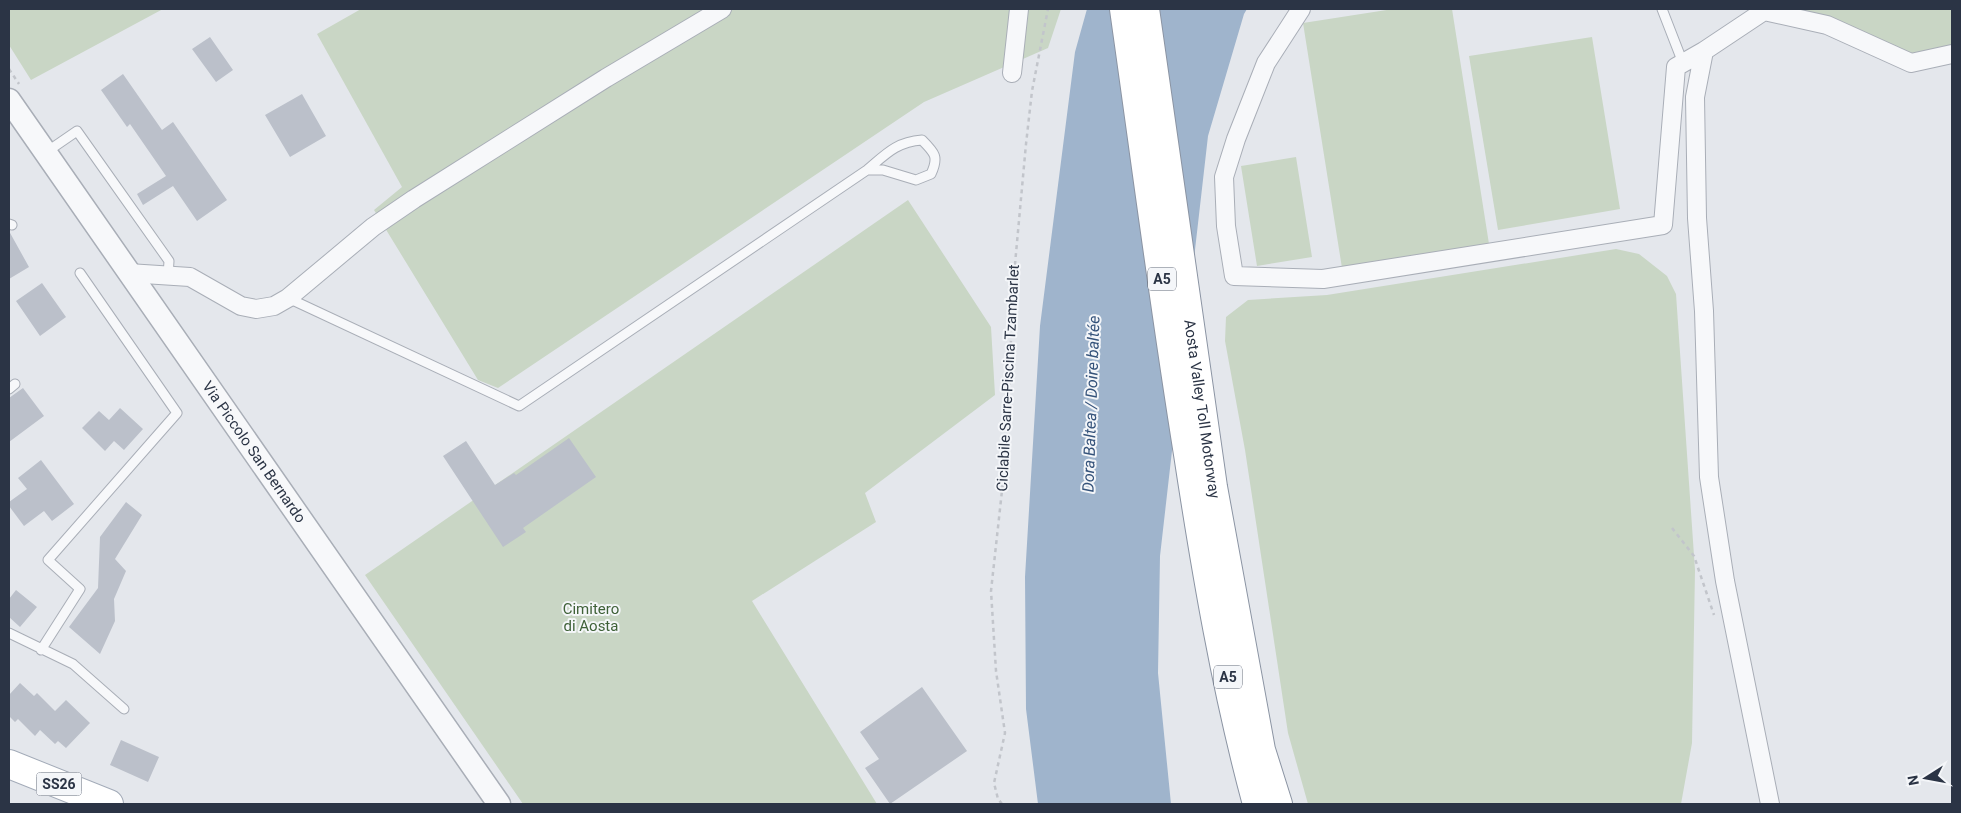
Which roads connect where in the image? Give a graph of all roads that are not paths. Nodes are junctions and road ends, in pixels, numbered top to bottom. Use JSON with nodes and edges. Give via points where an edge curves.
{"nodes":[{"id":1,"x":722,"y":9,"type":"edge"},
{"id":2,"x":1020,"y":9,"type":"edge"},
{"id":3,"x":1124,"y":9,"type":"edge"},
{"id":4,"x":1145,"y":9,"type":"edge"},
{"id":5,"x":1301,"y":9,"type":"edge"},
{"id":6,"x":1662,"y":9,"type":"edge"},
{"id":7,"x":1704,"y":51,"type":"junction"},
{"id":8,"x":1952,"y":54,"type":"edge"},
{"id":9,"x":1683,"y":63,"type":"junction"},
{"id":10,"x":1012,"y":73,"type":"dead end"},
{"id":11,"x":10,"y":104,"type":"edge"},
{"id":12,"x":45,"y":153,"type":"junction"},
{"id":13,"x":867,"y":170,"type":"junction"},
{"id":14,"x":128,"y":272,"type":"junction"},
{"id":15,"x":80,"y":273,"type":"dead end"},
{"id":16,"x":168,"y":276,"type":"junction"},
{"id":17,"x":288,"y":298,"type":"junction"},
{"id":18,"x":9,"y":633,"type":"edge"},
{"id":19,"x":41,"y":650,"type":"junction"},
{"id":20,"x":124,"y":709,"type":"dead end"},
{"id":21,"x":9,"y":764,"type":"edge"},
{"id":22,"x":109,"y":804,"type":"edge"},
{"id":23,"x":499,"y":804,"type":"edge"},
{"id":24,"x":1257,"y":804,"type":"edge"},
{"id":25,"x":1278,"y":804,"type":"edge"},
{"id":26,"x":1770,"y":804,"type":"edge"}],
"edges":[{"from":1,"to":17,"type":"street","via":[[414,199],[373,227]]},
{"from":2,"to":10,"type":"street"},
{"from":3,"to":24,"type":"main road","name":"Aosta Valley Toll Motorway","number":"A5","via":[[1202,548],[1243,751]]},
{"from":4,"to":25,"type":"main road","name":"Aosta Valley Toll Motorway","number":"A5","via":[[1213,487],[1261,750]]},
{"from":5,"to":9,"type":"street","via":[[1266,63],[1224,177],[1226,226],[1234,276],[1323,279],[1663,225],[1676,67]]},
{"from":6,"to":9,"type":"lane"},
{"from":7,"to":8,"type":"street","via":[[1764,11],[1827,25],[1911,63]]},
{"from":7,"to":9,"type":"street"},
{"from":7,"to":26,"type":"street","via":[[1695,97],[1708,477],[1725,581]]},
{"from":11,"to":12,"type":"street","name":"Via Piccolo San Bernardo"},
{"from":12,"to":14,"type":"street","name":"Via Piccolo San Bernardo"},
{"from":12,"to":16,"type":"lane","via":[[77,131],[169,261]]},
{"from":13,"to":13,"type":"lane","via":[[883,170],[916,180],[931,174],[936,163],[934,152],[922,140],[907,141]]},
{"from":13,"to":17,"type":"lane","via":[[519,406]]},
{"from":14,"to":16,"type":"street"},
{"from":14,"to":23,"type":"street","name":"Via Piccolo San Bernardo"},
{"from":15,"to":19,"type":"lane","via":[[177,413],[48,560],[80,589]]},
{"from":16,"to":17,"type":"street","via":[[190,277],[241,306],[274,306]]},
{"from":18,"to":19,"type":"lane"},
{"from":19,"to":20,"type":"lane","via":[[73,664]]},
{"from":21,"to":22,"type":"main road","number":"SS26"}]}
